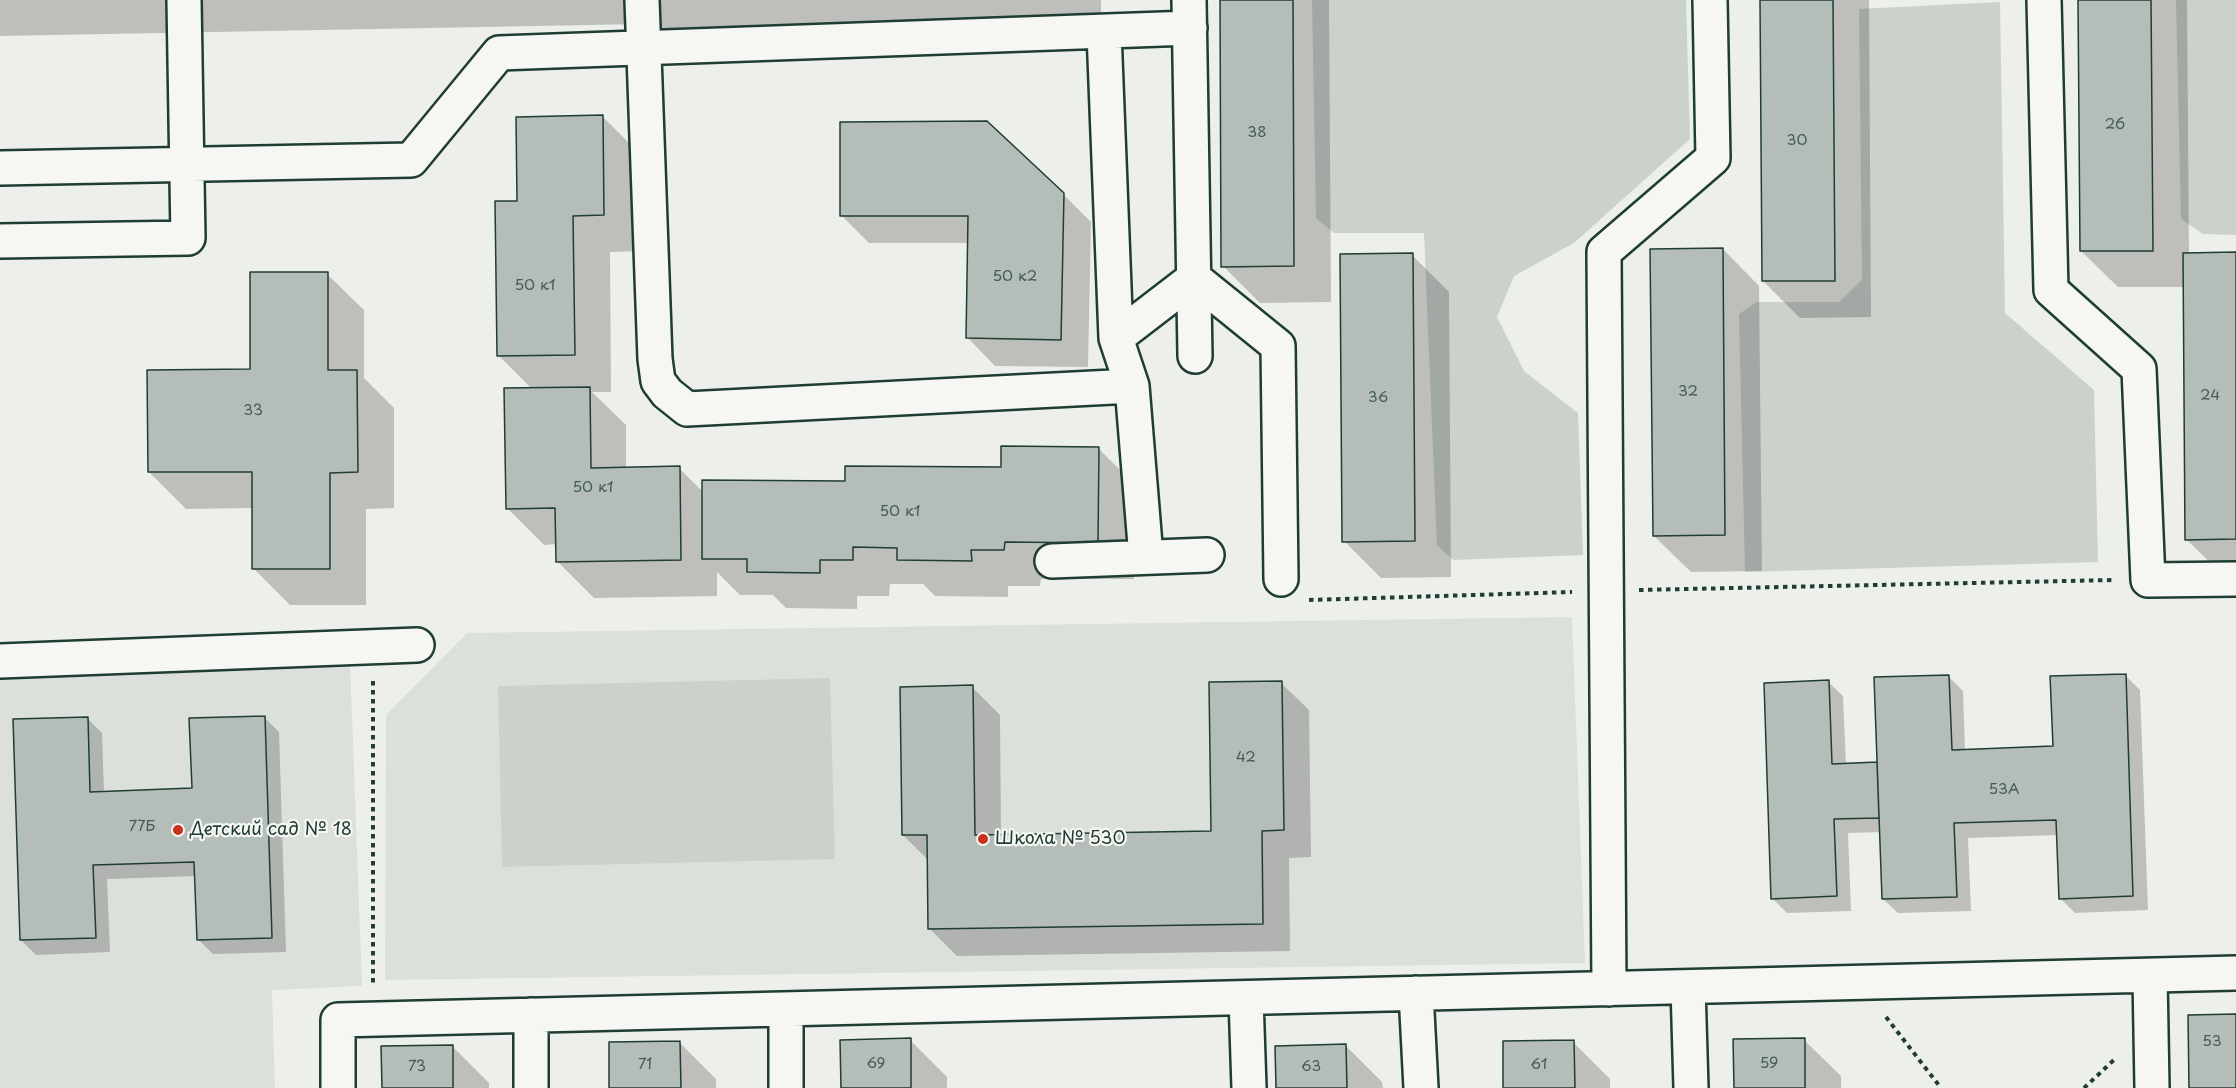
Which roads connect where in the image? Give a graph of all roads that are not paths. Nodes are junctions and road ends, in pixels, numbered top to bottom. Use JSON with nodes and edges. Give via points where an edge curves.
{"nodes":[{"id":1,"x":184,"y":0,"type":"edge"},
{"id":2,"x":642,"y":0,"type":"edge"},
{"id":3,"x":1710,"y":0,"type":"edge"},
{"id":4,"x":2044,"y":0,"type":"edge"},
{"id":5,"x":1189,"y":14,"type":"edge"},
{"id":6,"x":1104,"y":32,"type":"junction"},
{"id":7,"x":645,"y":47,"type":"junction"},
{"id":8,"x":186,"y":163,"type":"junction"},
{"id":9,"x":0,"y":168,"type":"edge"},
{"id":10,"x":0,"y":241,"type":"edge"},
{"id":11,"x":1194,"y":278,"type":"junction"},
{"id":12,"x":1116,"y":338,"type":"junction"},
{"id":13,"x":1195,"y":356,"type":"dead end"},
{"id":14,"x":1132,"y":386,"type":"junction"},
{"id":15,"x":1207,"y":555,"type":"dead end"},
{"id":16,"x":1146,"y":556,"type":"junction"},
{"id":17,"x":1052,"y":561,"type":"dead end"},
{"id":18,"x":1281,"y":579,"type":"road end"},
{"id":19,"x":2236,"y":579,"type":"edge"},
{"id":20,"x":417,"y":645,"type":"dead end"},
{"id":21,"x":2,"y":657,"type":"edge"},
{"id":22,"x":2236,"y":973,"type":"edge"},
{"id":23,"x":2150,"y":976,"type":"junction"},
{"id":24,"x":1688,"y":987,"type":"junction"},
{"id":25,"x":1609,"y":988,"type":"junction"},
{"id":26,"x":1416,"y":993,"type":"junction"},
{"id":27,"x":1246,"y":998,"type":"junction"},
{"id":28,"x":786,"y":1009,"type":"junction"},
{"id":29,"x":531,"y":1015,"type":"junction"},
{"id":30,"x":338,"y":1088,"type":"edge"},
{"id":31,"x":531,"y":1088,"type":"edge"},
{"id":32,"x":786,"y":1088,"type":"edge"},
{"id":33,"x":1249,"y":1088,"type":"edge"},
{"id":34,"x":1420,"y":1088,"type":"edge"},
{"id":35,"x":1691,"y":1088,"type":"edge"},
{"id":36,"x":2152,"y":1088,"type":"edge"}],
"edges":[{"from":1,"to":8,"type":"lane"},
{"from":2,"to":7,"type":"lane"},
{"from":3,"to":25,"type":"lane","via":[[1713,158],[1604,252]]},
{"from":4,"to":19,"type":"lane","via":[[2050,290],[2139,369],[2148,580]]},
{"from":5,"to":6,"type":"lane"},
{"from":5,"to":11,"type":"lane"},
{"from":6,"to":7,"type":"lane"},
{"from":6,"to":12,"type":"lane"},
{"from":7,"to":8,"type":"lane","via":[[499,53],[411,160]]},
{"from":7,"to":14,"type":"lane","via":[[655,359],[658,381],[687,409]]},
{"from":8,"to":9,"type":"lane"},
{"from":8,"to":10,"type":"lane","via":[[188,238]]},
{"from":11,"to":12,"type":"lane"},
{"from":11,"to":13,"type":"lane"},
{"from":11,"to":18,"type":"lane","via":[[1278,346]]},
{"from":12,"to":14,"type":"lane"},
{"from":14,"to":16,"type":"lane"},
{"from":15,"to":16,"type":"lane"},
{"from":16,"to":17,"type":"lane"},
{"from":20,"to":21,"type":"lane"},
{"from":22,"to":23,"type":"lane"},
{"from":23,"to":24,"type":"lane"},
{"from":23,"to":36,"type":"lane"},
{"from":24,"to":25,"type":"lane"},
{"from":24,"to":35,"type":"lane"},
{"from":25,"to":26,"type":"lane"},
{"from":26,"to":27,"type":"lane"},
{"from":26,"to":34,"type":"lane"},
{"from":27,"to":28,"type":"lane"},
{"from":27,"to":33,"type":"lane"},
{"from":28,"to":29,"type":"lane"},
{"from":28,"to":32,"type":"lane"},
{"from":29,"to":30,"type":"lane","via":[[338,1020]]},
{"from":29,"to":31,"type":"lane"}]}
